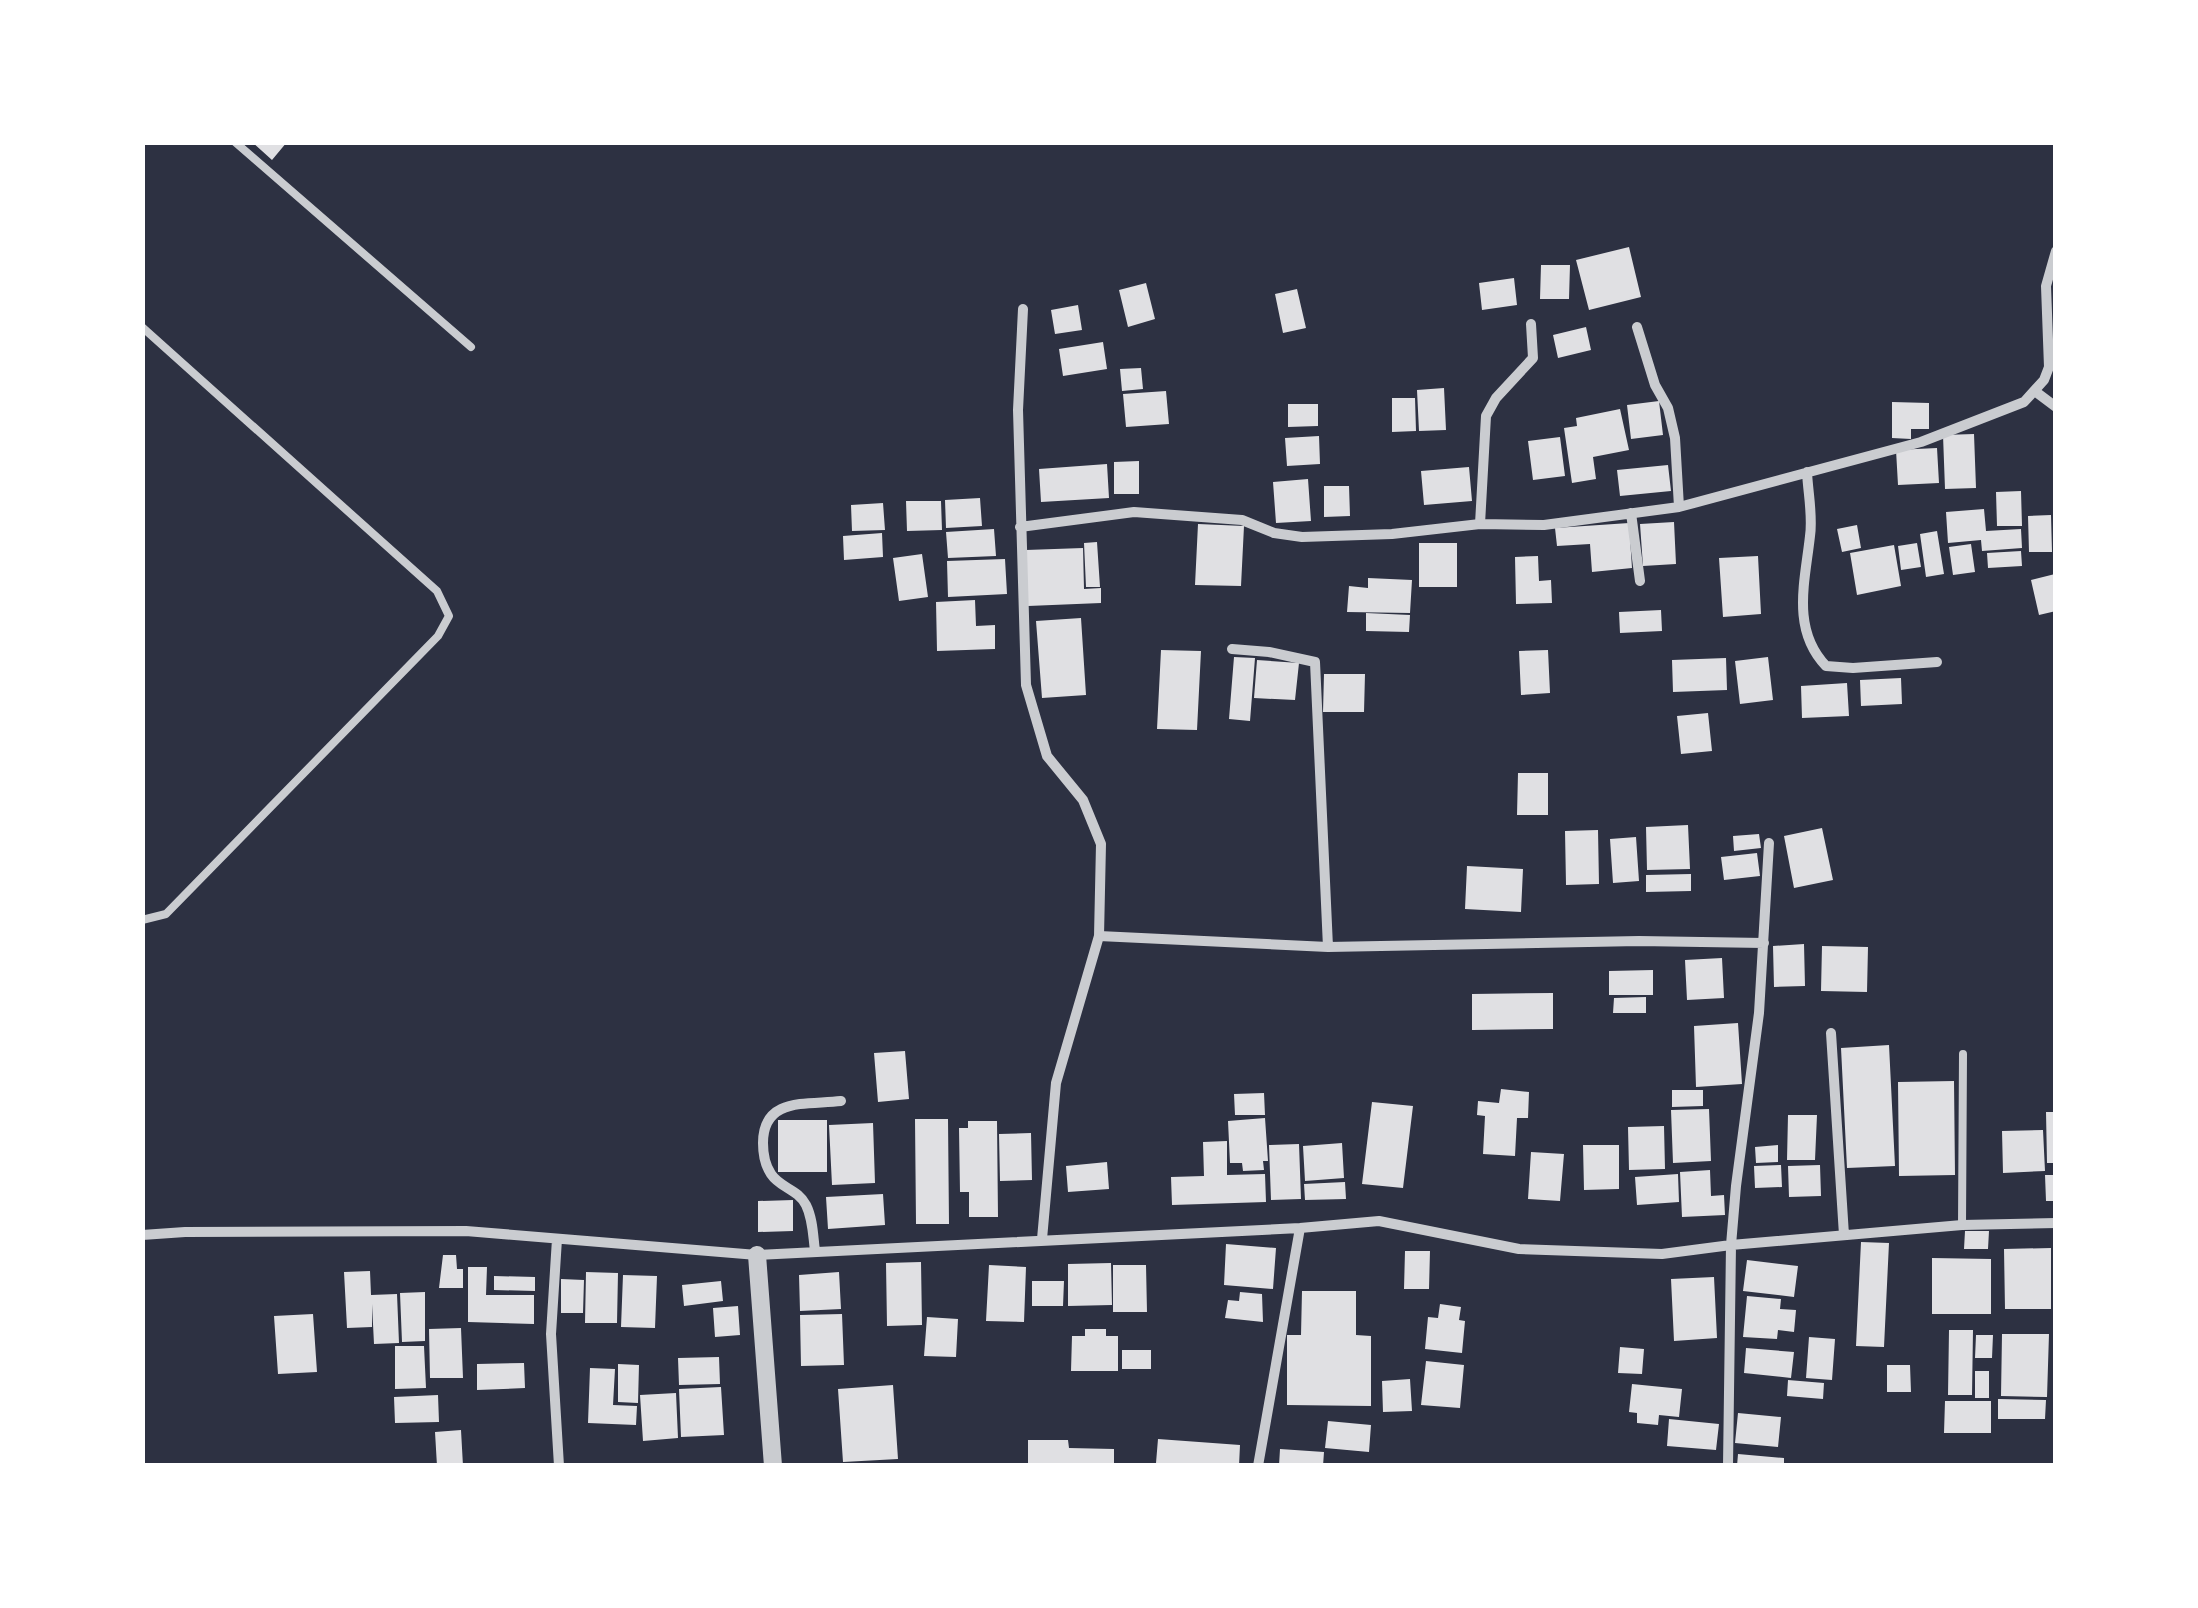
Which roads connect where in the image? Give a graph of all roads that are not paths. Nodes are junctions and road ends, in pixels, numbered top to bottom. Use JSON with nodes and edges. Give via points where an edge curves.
{"nodes":[{"id":1,"x":236,"y":142,"type":"edge"},
{"id":2,"x":2056,"y":252,"type":"edge"},
{"id":3,"x":1023,"y":309,"type":"dead end"},
{"id":4,"x":1531,"y":324,"type":"dead end"},
{"id":5,"x":1637,"y":327,"type":"dead end"},
{"id":6,"x":142,"y":328,"type":"edge"},
{"id":7,"x":471,"y":347,"type":"dead end"},
{"id":8,"x":2036,"y":392,"type":"junction"},
{"id":9,"x":2056,"y":407,"type":"edge"},
{"id":10,"x":1807,"y":472,"type":"junction"},
{"id":11,"x":1680,"y":507,"type":"junction"},
{"id":12,"x":1631,"y":514,"type":"junction"},
{"id":13,"x":1480,"y":524,"type":"junction"},
{"id":14,"x":1020,"y":527,"type":"junction"},
{"id":15,"x":1640,"y":581,"type":"dead end"},
{"id":16,"x":1232,"y":649,"type":"dead end"},
{"id":17,"x":1938,"y":662,"type":"dead end"},
{"id":18,"x":1769,"y":842,"type":"dead end"},
{"id":19,"x":142,"y":920,"type":"edge"},
{"id":20,"x":1099,"y":936,"type":"junction"},
{"id":21,"x":1764,"y":943,"type":"junction"},
{"id":22,"x":1328,"y":947,"type":"junction"},
{"id":23,"x":1832,"y":1033,"type":"dead end"},
{"id":24,"x":1963,"y":1054,"type":"dead end"},
{"id":25,"x":841,"y":1101,"type":"dead end"},
{"id":26,"x":2056,"y":1224,"type":"edge"},
{"id":27,"x":1962,"y":1225,"type":"junction"},
{"id":28,"x":1300,"y":1228,"type":"junction"},
{"id":29,"x":142,"y":1236,"type":"edge"},
{"id":30,"x":1844,"y":1236,"type":"junction"},
{"id":31,"x":557,"y":1239,"type":"junction"},
{"id":32,"x":1042,"y":1239,"type":"junction"},
{"id":33,"x":1731,"y":1245,"type":"junction"},
{"id":34,"x":815,"y":1251,"type":"junction"},
{"id":35,"x":757,"y":1255,"type":"junction"},
{"id":36,"x":559,"y":1466,"type":"edge"},
{"id":37,"x":772,"y":1466,"type":"edge"},
{"id":38,"x":1258,"y":1466,"type":"edge"},
{"id":39,"x":1728,"y":1466,"type":"edge"}],
"edges":[{"from":1,"to":7,"type":"lane"},
{"from":2,"to":8,"type":"street","via":[[2046,286],[2048,366]]},
{"from":3,"to":14,"type":"street"},
{"from":4,"to":13,"type":"street","via":[[1533,358],[1486,416]]},
{"from":5,"to":11,"type":"street","via":[[1668,408]]},
{"from":6,"to":19,"type":"lane","via":[[437,591],[448,616],[438,636],[166,914]]},
{"from":8,"to":9,"type":"street"},
{"from":8,"to":10,"type":"street","via":[[1921,442]]},
{"from":10,"to":11,"type":"street"},
{"from":10,"to":17,"type":"street","via":[[1811,532],[1802,616],[1819,659],[1853,668]]},
{"from":11,"to":12,"type":"street"},
{"from":12,"to":13,"type":"street","via":[[1544,525]]},
{"from":12,"to":15,"type":"street"},
{"from":13,"to":14,"type":"street","via":[[1302,537],[1242,520],[1134,512]]},
{"from":14,"to":20,"type":"street","via":[[1026,685],[1047,756],[1083,800],[1101,844]]},
{"from":16,"to":22,"type":"street","via":[[1316,662]]},
{"from":18,"to":21,"type":"street"},
{"from":20,"to":22,"type":"street"},
{"from":20,"to":32,"type":"street","via":[[1056,1084]]},
{"from":21,"to":22,"type":"street"},
{"from":21,"to":33,"type":"street"},
{"from":23,"to":30,"type":"street"},
{"from":24,"to":27,"type":"lane"},
{"from":25,"to":34,"type":"street","via":[[782,1108],[764,1128],[767,1168],[805,1202]]},
{"from":26,"to":27,"type":"street"},
{"from":27,"to":30,"type":"street"},
{"from":28,"to":32,"type":"street"},
{"from":28,"to":33,"type":"street","via":[[1380,1221],[1519,1249],[1588,1253],[1662,1254]]},
{"from":28,"to":38,"type":"street"},
{"from":29,"to":31,"type":"street","via":[[466,1231]]},
{"from":30,"to":33,"type":"street"},
{"from":31,"to":35,"type":"street"},
{"from":31,"to":36,"type":"street","via":[[550,1334]]},
{"from":32,"to":34,"type":"street"},
{"from":33,"to":39,"type":"street"},
{"from":34,"to":35,"type":"street"},
{"from":35,"to":37,"type":"street"}]}
